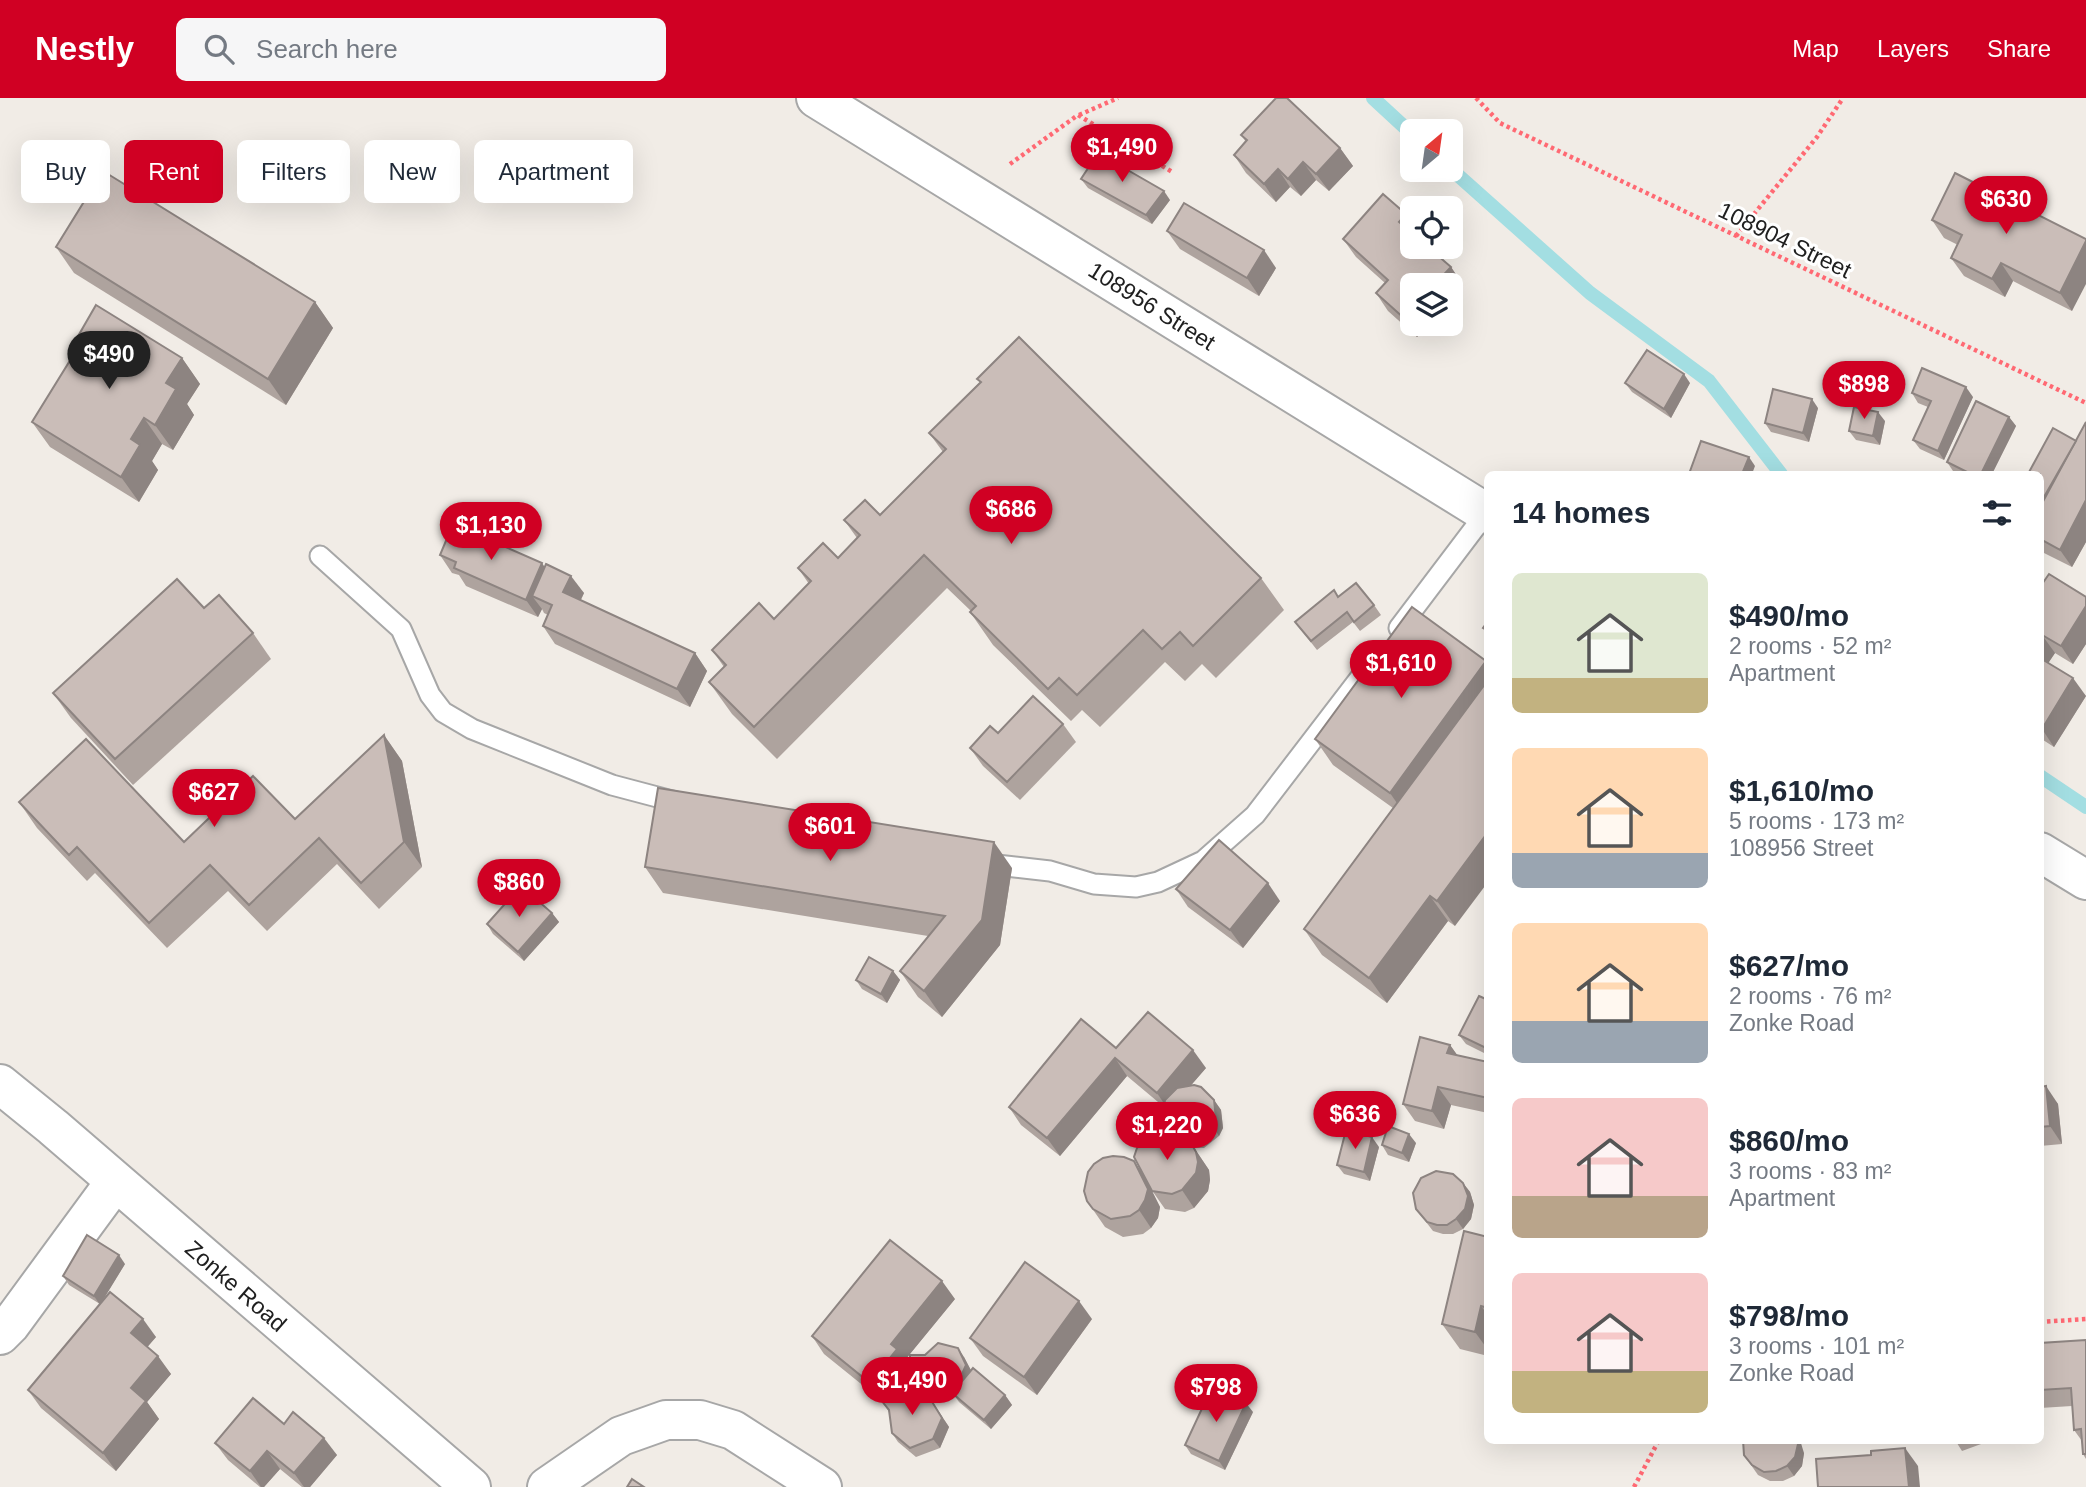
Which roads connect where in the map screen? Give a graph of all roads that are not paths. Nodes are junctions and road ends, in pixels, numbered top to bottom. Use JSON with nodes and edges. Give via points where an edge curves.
{"nodes":[{"id":1,"x":816,"y":98,"type":"edge"},
{"id":2,"x":1484,"y":511,"type":"edge"},
{"id":3,"x":1484,"y":517,"type":"edge"},
{"id":4,"x":320,"y":556,"type":"dead end"},
{"id":5,"x":1387,"y":643,"type":"edge"},
{"id":6,"x":1371,"y":664,"type":"edge"},
{"id":7,"x":693,"y":806,"type":"edge"},
{"id":8,"x":2044,"y":854,"type":"edge"},
{"id":9,"x":972,"y":861,"type":"edge"},
{"id":10,"x":2086,"y":880,"type":"edge"},
{"id":11,"x":0,"y":1084,"type":"edge"},
{"id":12,"x":115,"y":1181,"type":"junction"},
{"id":13,"x":0,"y":1335,"type":"edge"},
{"id":14,"x":471,"y":1487,"type":"edge"},
{"id":15,"x":547,"y":1487,"type":"edge"},
{"id":16,"x":822,"y":1487,"type":"edge"}],
"edges":[{"from":1,"to":2,"type":"street","name":"108956 Street"},
{"from":3,"to":5,"type":"lane"},
{"from":4,"to":7,"type":"lane","via":[[401,629],[430,695],[443,712],[472,729],[612,785]]},
{"from":6,"to":9,"type":"lane","via":[[1255,816],[1203,861],[1136,887],[1094,884],[1049,871]]},
{"from":8,"to":10,"type":"street"},
{"from":11,"to":12,"type":"street","name":"Zonke Road"},
{"from":12,"to":13,"type":"street"},
{"from":12,"to":14,"type":"street","name":"Zonke Road"},
{"from":15,"to":16,"type":"street","via":[[621,1436],[666,1420],[700,1420],[733,1430]]}]}
